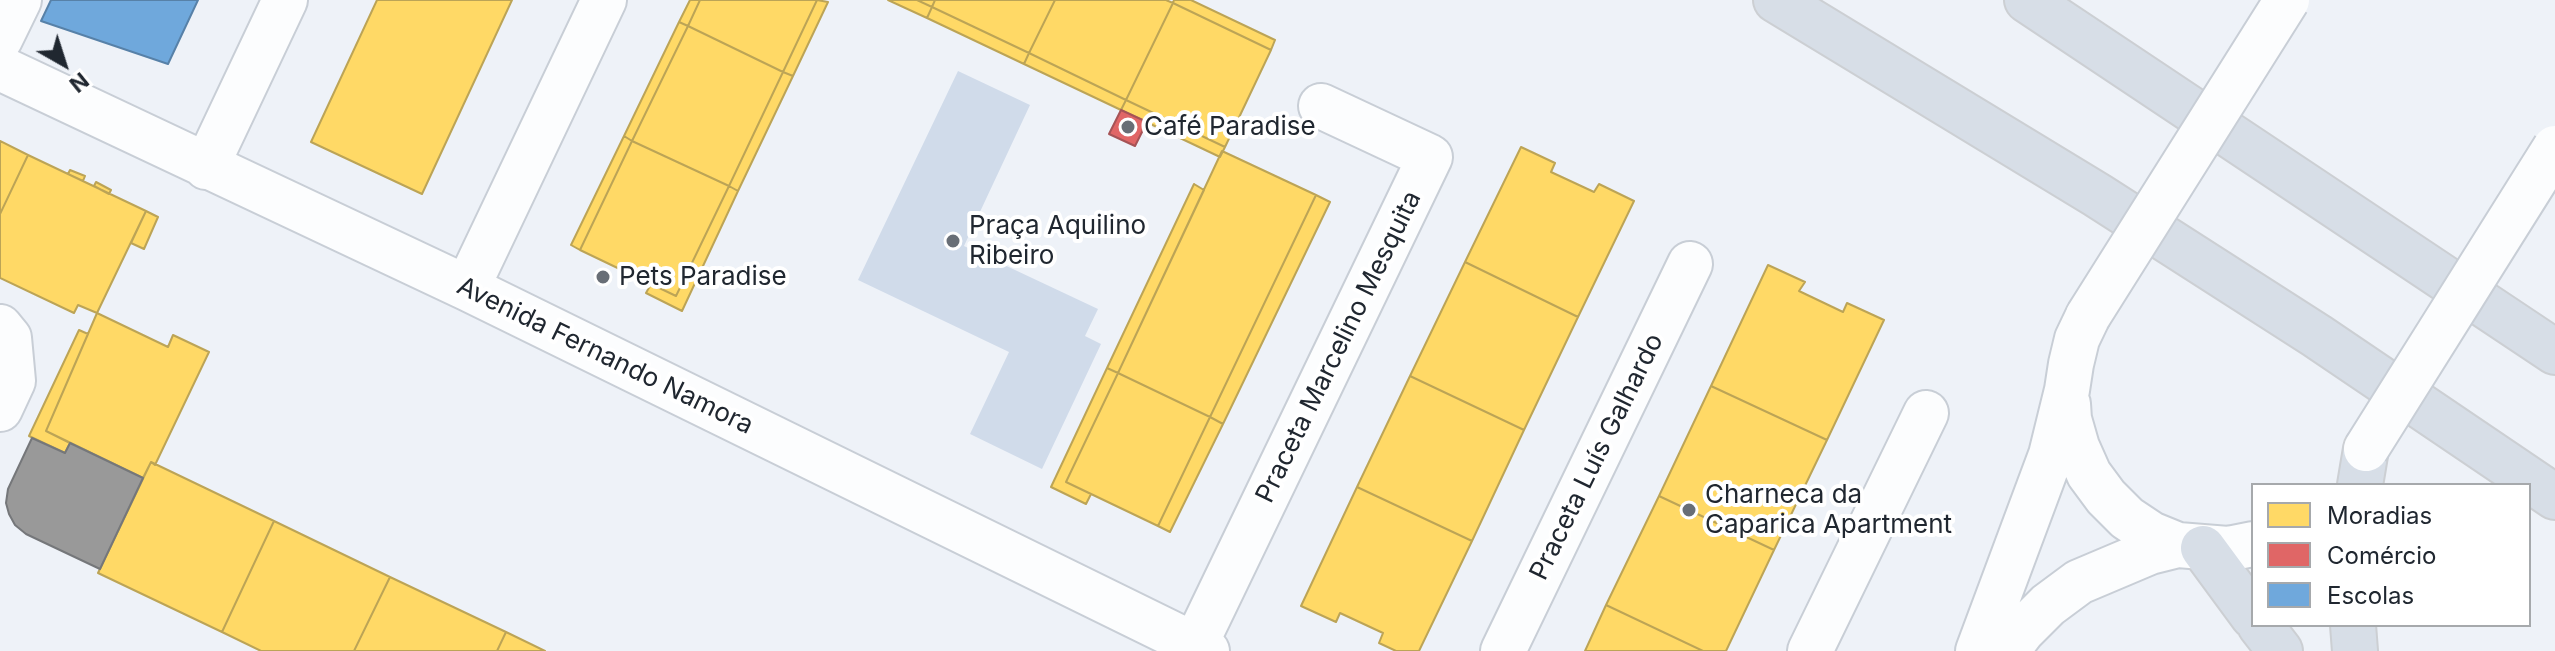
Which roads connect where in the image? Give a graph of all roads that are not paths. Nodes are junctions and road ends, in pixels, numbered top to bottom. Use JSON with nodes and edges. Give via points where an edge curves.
{"nodes":[{"id":1,"x":19,"y":0,"type":"edge"},
{"id":2,"x":285,"y":0,"type":"edge"},
{"id":3,"x":604,"y":0,"type":"edge"},
{"id":4,"x":1776,"y":0,"type":"edge"},
{"id":5,"x":2027,"y":0,"type":"edge"},
{"id":6,"x":2287,"y":0,"type":"edge"},
{"id":7,"x":0,"y":39,"type":"edge"},
{"id":8,"x":0,"y":68,"type":"edge"},
{"id":9,"x":1321,"y":106,"type":"dead end"},
{"id":10,"x":2555,"y":148,"type":"edge"},
{"id":11,"x":206,"y":167,"type":"junction"},
{"id":12,"x":1690,"y":264,"type":"dead end"},
{"id":13,"x":467,"y":288,"type":"junction"},
{"id":14,"x":0,"y":327,"type":"edge"},
{"id":15,"x":2317,"y":336,"type":"junction"},
{"id":16,"x":2555,"y":352,"type":"edge"},
{"id":17,"x":2067,"y":390,"type":"junction"},
{"id":18,"x":0,"y":409,"type":"edge"},
{"id":19,"x":1926,"y":413,"type":"dead end"},
{"id":20,"x":2357,"y":473,"type":"edge"},
{"id":21,"x":2497,"y":483,"type":"edge"},
{"id":22,"x":2555,"y":497,"type":"edge"},
{"id":23,"x":2531,"y":512,"type":"edge"},
{"id":24,"x":2555,"y":531,"type":"edge"},
{"id":25,"x":2251,"y":544,"type":"edge"},
{"id":26,"x":2190,"y":547,"type":"junction"},
{"id":27,"x":2251,"y":614,"type":"edge"},
{"id":28,"x":2262,"y":627,"type":"edge"},
{"id":29,"x":2353,"y":627,"type":"edge"},
{"id":30,"x":1201,"y":648,"type":"edge"},
{"id":31,"x":1503,"y":651,"type":"edge"},
{"id":32,"x":1810,"y":651,"type":"edge"},
{"id":33,"x":1978,"y":651,"type":"edge"},
{"id":34,"x":2007,"y":651,"type":"edge"},
{"id":35,"x":2280,"y":651,"type":"edge"},
{"id":36,"x":2355,"y":651,"type":"edge"}],
"edges":[{"from":1,"to":7,"type":"street"},
{"from":2,"to":11,"type":"street"},
{"from":3,"to":13,"type":"street"},
{"from":4,"to":15,"type":"highway"},
{"from":5,"to":16,"type":"highway"},
{"from":6,"to":17,"type":"street","bridge":true,"via":[[2088,316],[2077,339]]},
{"from":8,"to":11,"type":"street","name":"Avenida Fernando Namora"},
{"from":9,"to":30,"type":"street","name":"Praceta Marcelino Mesquita","via":[[1430,157]]},
{"from":10,"to":20,"type":"street","bridge":true},
{"from":11,"to":13,"type":"street","name":"Avenida Fernando Namora"},
{"from":12,"to":31,"type":"street","name":"Praceta Luís Galhardo"},
{"from":13,"to":30,"type":"street","name":"Avenida Fernando Namora"},
{"from":14,"to":18,"type":"street","via":[[9,338],[13,381]]},
{"from":15,"to":21,"type":"highway"},
{"from":15,"to":22,"type":"highway"},
{"from":17,"to":26,"type":"street","via":[[2077,447],[2106,497],[2151,534]]},
{"from":17,"to":33,"type":"street","via":[[2051,455]]},
{"from":19,"to":32,"type":"street"},
{"from":23,"to":24,"type":"highway"},
{"from":25,"to":26,"type":"street"},
{"from":26,"to":27,"type":"highway"},
{"from":26,"to":34,"type":"street","via":[[2150,552],[2079,582],[2048,605]]},
{"from":28,"to":35,"type":"highway"},
{"from":29,"to":36,"type":"highway"}]}
